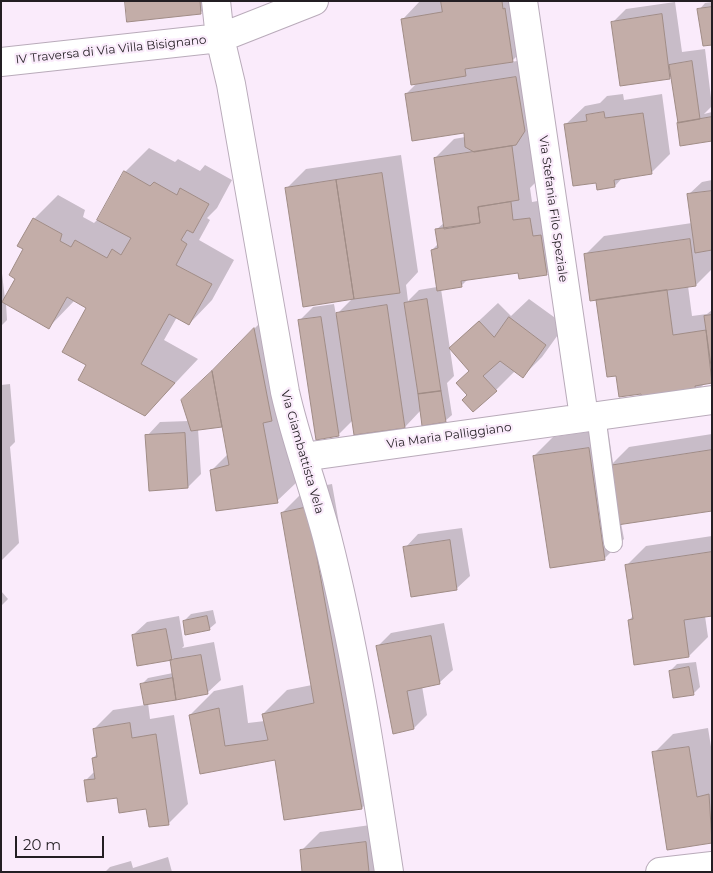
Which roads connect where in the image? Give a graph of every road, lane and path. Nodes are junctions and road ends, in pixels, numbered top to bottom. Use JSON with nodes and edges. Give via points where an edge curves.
{"nodes":[{"id":1,"x":216,"y":1,"type":"edge"},
{"id":2,"x":314,"y":1,"type":"edge"},
{"id":3,"x":523,"y":1,"type":"edge"},
{"id":4,"x":220,"y":38,"type":"junction"},
{"id":5,"x":1,"y":62,"type":"edge"},
{"id":6,"x":712,"y":400,"type":"edge"},
{"id":7,"x":590,"y":416,"type":"junction"},
{"id":8,"x":303,"y":457,"type":"junction"},
{"id":9,"x":614,"y":543,"type":"dead end"},
{"id":10,"x":712,"y":866,"type":"edge"},
{"id":11,"x":390,"y":872,"type":"edge"},
{"id":12,"x":660,"y":872,"type":"edge"}],
"edges":[{"from":1,"to":4,"type":"street","name":"Via Giambattista Vela"},
{"from":2,"to":4,"type":"street","name":"IV Traversa di Via Villa Bisignano"},
{"from":3,"to":7,"type":"street","name":"Via Stefania Filo Speziale"},
{"from":4,"to":5,"type":"street","name":"IV Traversa di Via Villa Bisignano"},
{"from":4,"to":8,"type":"street","name":"Via Giambattista Vela","via":[[285,392]]},
{"from":6,"to":7,"type":"street","name":"Via Maria Palliggiano"},
{"from":7,"to":8,"type":"street","name":"Via Maria Palliggiano"},
{"from":7,"to":9,"type":"lane"},
{"from":8,"to":11,"type":"street","name":"Via Giambattista Vela","via":[[327,537],[366,716]]},
{"from":10,"to":12,"type":"street"}]}
